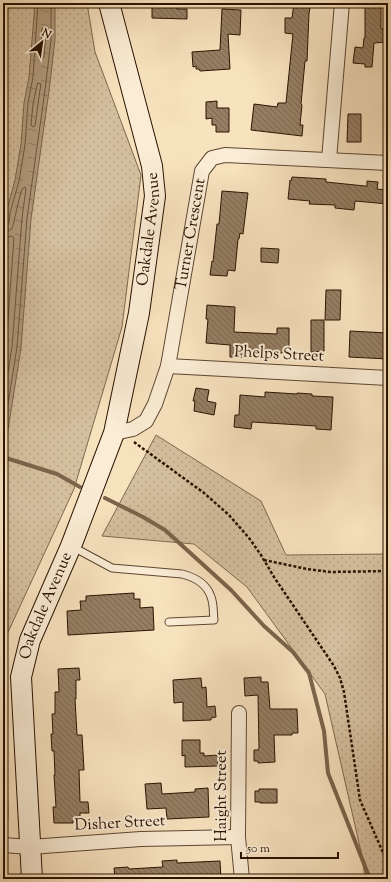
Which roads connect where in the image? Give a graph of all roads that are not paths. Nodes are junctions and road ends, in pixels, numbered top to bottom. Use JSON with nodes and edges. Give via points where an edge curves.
{"nodes":[{"id":1,"x":109,"y":3,"type":"edge"},
{"id":2,"x":342,"y":3,"type":"edge"},
{"id":3,"x":329,"y":160,"type":"junction"},
{"id":4,"x":388,"y":163,"type":"edge"},
{"id":5,"x":168,"y":366,"type":"junction"},
{"id":6,"x":388,"y":378,"type":"edge"},
{"id":7,"x":114,"y":433,"type":"junction"},
{"id":8,"x":71,"y":546,"type":"junction"},
{"id":9,"x":169,"y":622,"type":"dead end"},
{"id":10,"x":239,"y":713,"type":"dead end"},
{"id":11,"x":238,"y":837,"type":"junction"},
{"id":12,"x":3,"y":845,"type":"edge"},
{"id":13,"x":30,"y":847,"type":"junction"},
{"id":14,"x":32,"y":879,"type":"edge"},
{"id":15,"x":242,"y":879,"type":"edge"}],
"edges":[{"from":1,"to":7,"type":"street","name":"Oakdale Avenue","via":[[152,166],[155,196],[139,314]]},
{"from":2,"to":3,"type":"street"},
{"from":3,"to":4,"type":"street","name":"Turner Crescent"},
{"from":3,"to":5,"type":"street","name":"Turner Crescent","via":[[225,154],[212,158],[202,171]]},
{"from":5,"to":6,"type":"street","name":"Phelps Street"},
{"from":5,"to":7,"type":"street","name":"Turner Crescent","via":[[155,404],[146,421],[133,429]]},
{"from":7,"to":8,"type":"street","name":"Oakdale Avenue"},
{"from":8,"to":9,"type":"lane","via":[[112,568],[182,574],[197,580],[211,597],[214,620]]},
{"from":8,"to":13,"type":"street","name":"Oakdale Avenue","via":[[30,640],[21,678]]},
{"from":10,"to":11,"type":"street","name":"Haight Street"},
{"from":11,"to":13,"type":"street","name":"Disher Street","via":[[141,839]]},
{"from":11,"to":15,"type":"street","name":"Haight Street"},
{"from":12,"to":13,"type":"street","name":"Disher Street"},
{"from":13,"to":14,"type":"street","name":"Oakdale Avenue"}]}
